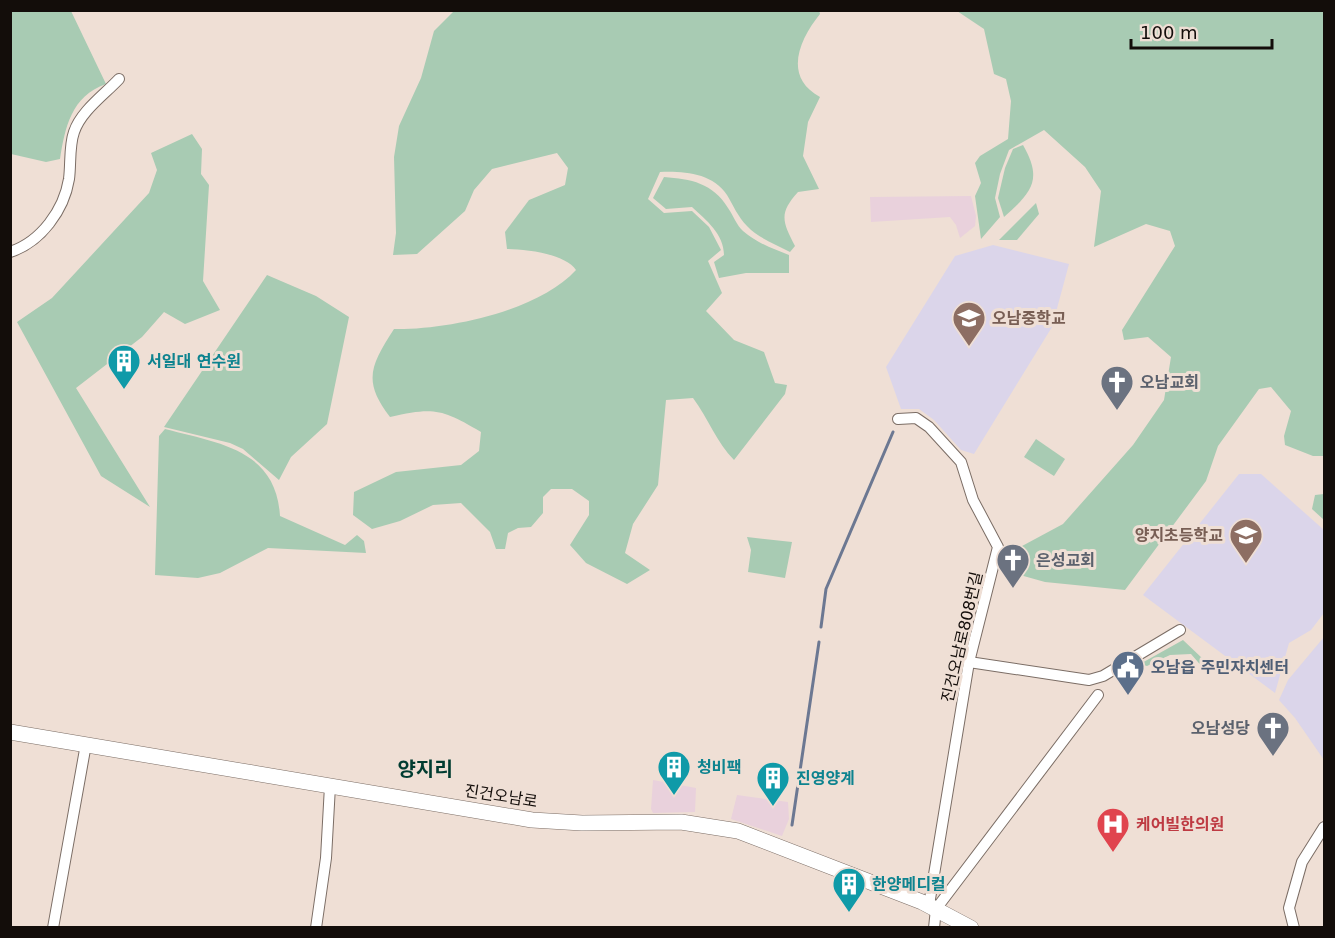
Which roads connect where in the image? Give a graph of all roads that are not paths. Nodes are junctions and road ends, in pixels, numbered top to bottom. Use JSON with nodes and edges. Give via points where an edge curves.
{"nodes":[{"id":1,"x":119,"y":79,"type":"dead end"},
{"id":2,"x":10,"y":252,"type":"edge"},
{"id":3,"x":898,"y":419,"type":"dead end"},
{"id":4,"x":1180,"y":630,"type":"dead end"},
{"id":5,"x":969,"y":662,"type":"junction"},
{"id":6,"x":1098,"y":695,"type":"dead end"},
{"id":7,"x":10,"y":732,"type":"edge"},
{"id":8,"x":86,"y":744,"type":"junction"},
{"id":9,"x":330,"y":786,"type":"junction"},
{"id":10,"x":1324,"y":827,"type":"edge"},
{"id":11,"x":933,"y":907,"type":"junction"},
{"id":12,"x":53,"y":927,"type":"edge"},
{"id":13,"x":316,"y":927,"type":"edge"},
{"id":14,"x":934,"y":927,"type":"edge"},
{"id":15,"x":971,"y":927,"type":"edge"},
{"id":16,"x":1294,"y":927,"type":"edge"}],
"edges":[{"from":1,"to":2,"type":"street","via":[[80,120],[73,134],[69,179],[53,218],[22,248]]},
{"from":3,"to":5,"type":"street","name":"진건오남로808번길","via":[[916,418],[961,462],[973,500],[998,547]]},
{"from":4,"to":5,"type":"street","via":[[1103,676],[1089,680]]},
{"from":5,"to":11,"type":"street","name":"진건오남로808번길"},
{"from":6,"to":11,"type":"street"},
{"from":7,"to":8,"type":"main road","name":"진건오남로"},
{"from":8,"to":9,"type":"main road","name":"진건오남로"},
{"from":8,"to":12,"type":"street"},
{"from":9,"to":11,"type":"main road","name":"진건오남로","via":[[532,820],[716,826],[768,841]]},
{"from":9,"to":13,"type":"street","via":[[326,858]]},
{"from":10,"to":16,"type":"street","via":[[1300,872],[1289,908]]},
{"from":11,"to":14,"type":"street","name":"진건오남로808번길"},
{"from":11,"to":15,"type":"main road","name":"진건오남로"}]}
